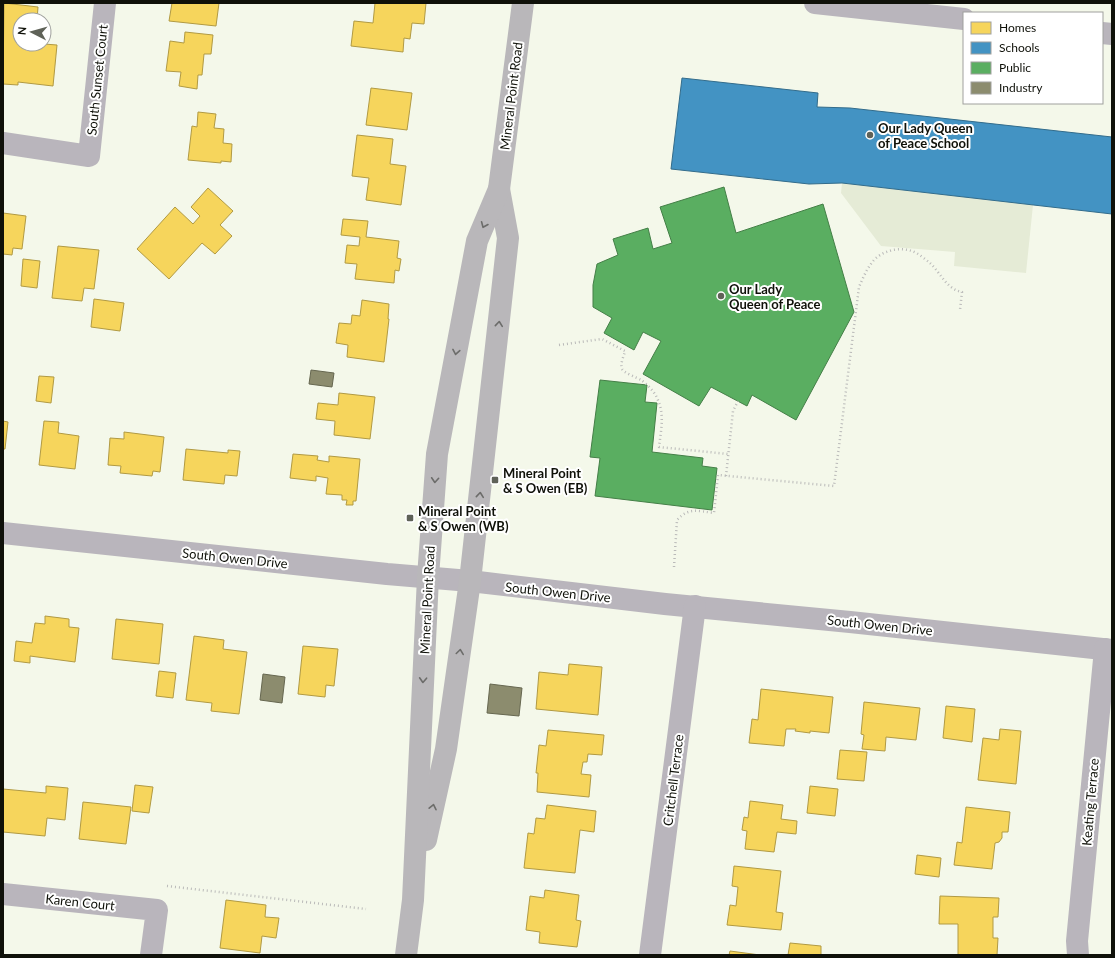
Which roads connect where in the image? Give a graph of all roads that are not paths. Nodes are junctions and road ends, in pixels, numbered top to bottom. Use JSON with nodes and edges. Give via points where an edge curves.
{"nodes":[{"id":1,"x":105,"y":3,"type":"edge"},
{"id":2,"x":523,"y":3,"type":"edge"},
{"id":3,"x":815,"y":3,"type":"edge"},
{"id":4,"x":908,"y":8,"type":"edge"},
{"id":5,"x":963,"y":19,"type":"edge"},
{"id":6,"x":3,"y":143,"type":"edge"},
{"id":7,"x":499,"y":189,"type":"junction"},
{"id":8,"x":3,"y":533,"type":"edge"},
{"id":9,"x":428,"y":577,"type":"junction"},
{"id":10,"x":470,"y":581,"type":"junction"},
{"id":11,"x":695,"y":606,"type":"junction"},
{"id":12,"x":1108,"y":650,"type":"edge"},
{"id":13,"x":3,"y":894,"type":"edge"},
{"id":14,"x":413,"y":900,"type":"junction"},
{"id":15,"x":151,"y":955,"type":"edge"},
{"id":16,"x":406,"y":955,"type":"edge"},
{"id":17,"x":650,"y":955,"type":"edge"},
{"id":18,"x":1078,"y":955,"type":"edge"}],
"edges":[{"from":1,"to":6,"type":"street","name":"South Sunset Court","via":[[89,156]]},
{"from":2,"to":7,"type":"main road","name":"Mineral Point Road"},
{"from":3,"to":4,"type":"street"},
{"from":4,"to":5,"type":"street"},
{"from":7,"to":9,"type":"main road","name":"Mineral Point Road","one_way":true,"via":[[477,241],[437,454]]},
{"from":10,"to":7,"type":"main road","name":"Mineral Point Road","one_way":true,"via":[[508,238]]},
{"from":8,"to":9,"type":"street","name":"South Owen Drive"},
{"from":9,"to":10,"type":"street","name":"South Owen Drive"},
{"from":9,"to":14,"type":"main road","name":"Mineral Point Road","one_way":true},
{"from":10,"to":11,"type":"street","name":"South Owen Drive"},
{"from":14,"to":10,"type":"main road","name":"Mineral Point Road","one_way":true,"via":[[446,749]]},
{"from":11,"to":12,"type":"street","name":"South Owen Drive"},
{"from":11,"to":17,"type":"street","name":"Critchell Terrace"},
{"from":12,"to":18,"type":"street","name":"Keating Terrace","via":[[1077,941]]},
{"from":13,"to":15,"type":"street","name":"Karen Court","via":[[157,910]]},
{"from":14,"to":16,"type":"main road","name":"Mineral Point Road"}]}
